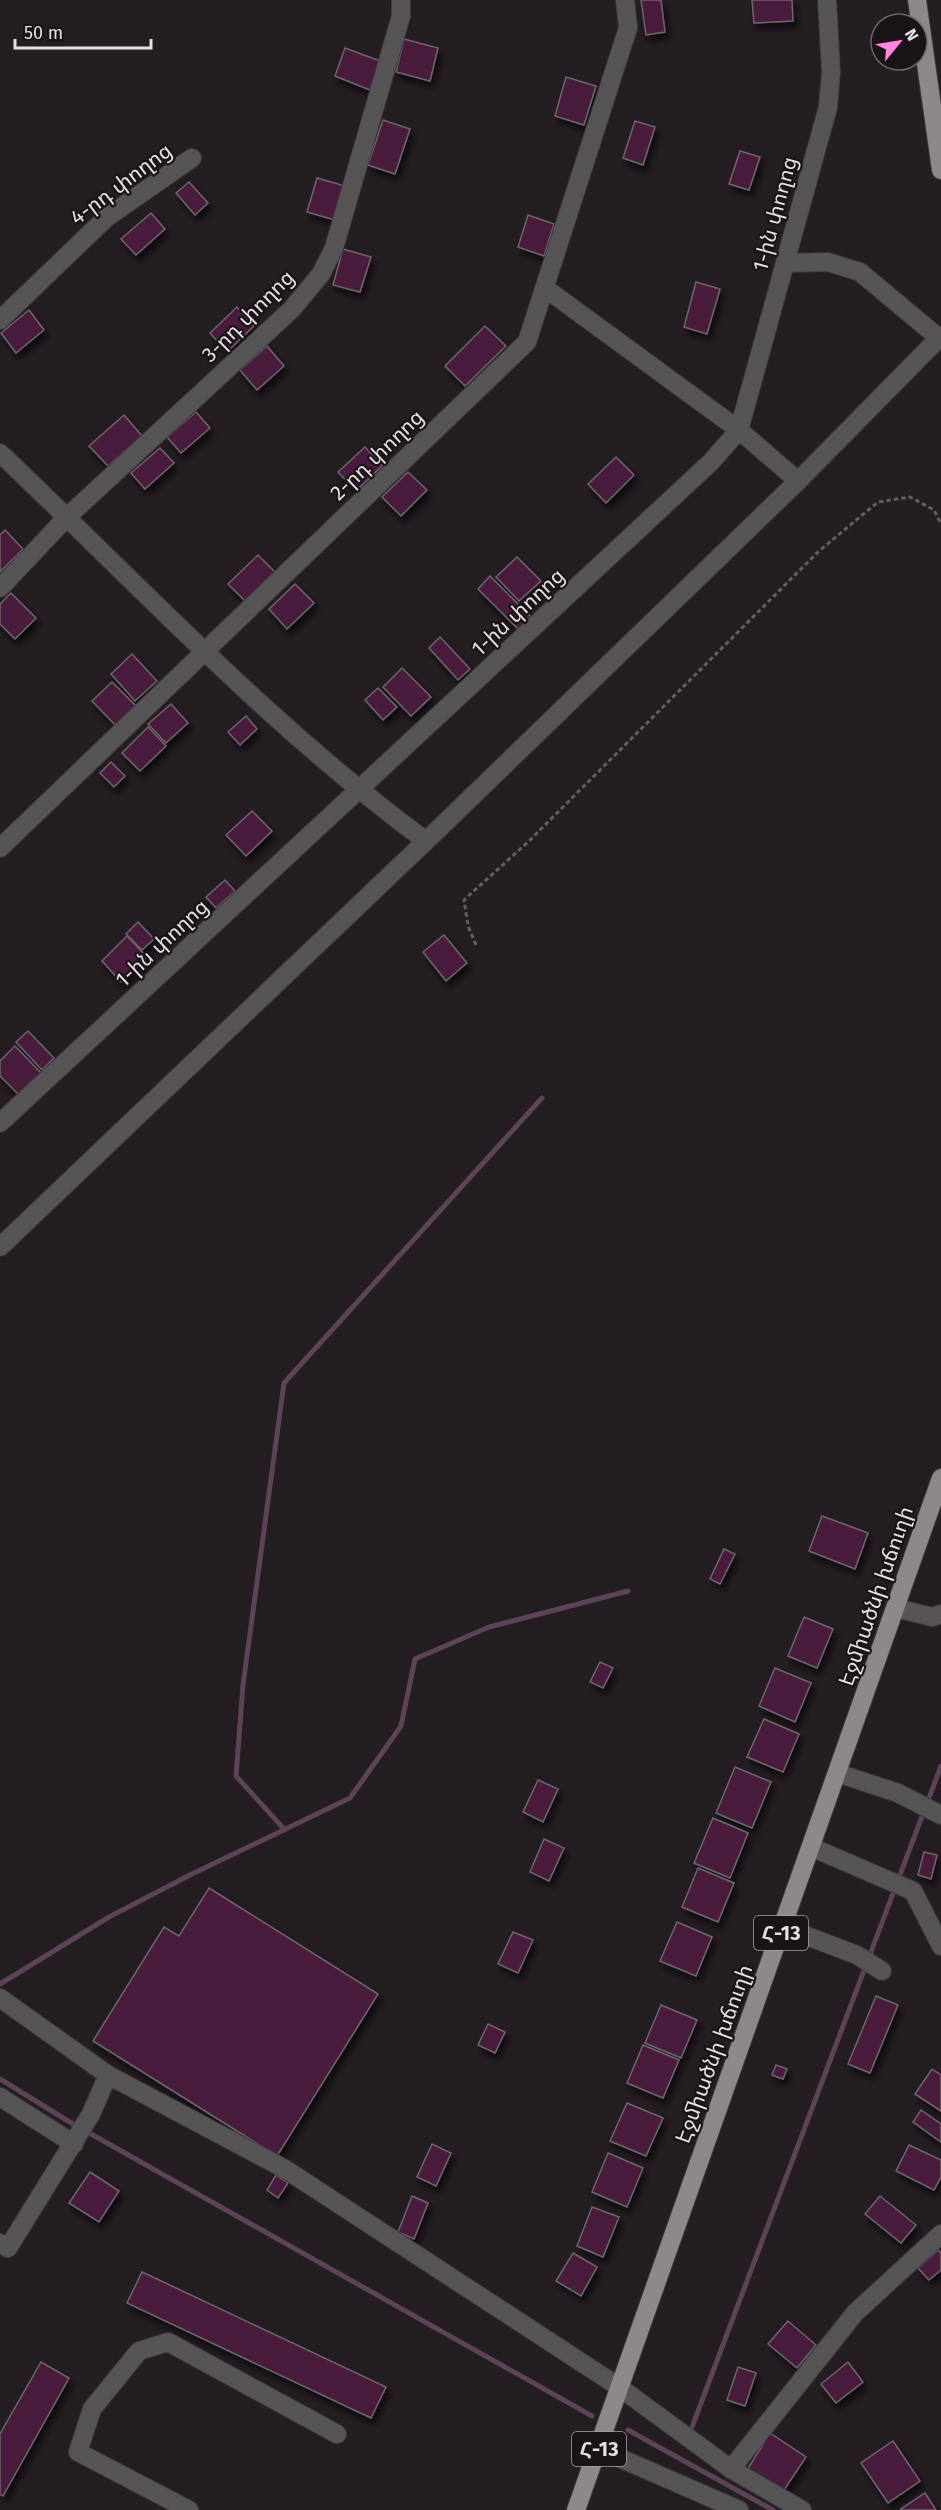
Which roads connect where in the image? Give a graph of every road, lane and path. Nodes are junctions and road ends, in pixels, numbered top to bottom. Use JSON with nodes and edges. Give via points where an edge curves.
{"nodes":[{"id":1,"x":401,"y":0,"type":"edge"},
{"id":2,"x":625,"y":0,"type":"edge"},
{"id":3,"x":826,"y":0,"type":"edge"},
{"id":4,"x":917,"y":0,"type":"edge"},
{"id":5,"x":192,"y":158,"type":"dead end"},
{"id":6,"x":941,"y":170,"type":"edge"},
{"id":7,"x":785,"y":263,"type":"junction"},
{"id":8,"x":545,"y":288,"type":"junction"},
{"id":9,"x":0,"y":320,"type":"edge"},
{"id":10,"x":940,"y":337,"type":"edge"},
{"id":11,"x":739,"y":430,"type":"junction"},
{"id":12,"x":0,"y":453,"type":"edge"},
{"id":13,"x":798,"y":481,"type":"junction"},
{"id":14,"x":68,"y":517,"type":"junction"},
{"id":15,"x":941,"y":524,"type":"edge"},
{"id":16,"x":0,"y":588,"type":"edge"},
{"id":17,"x":205,"y":652,"type":"junction"},
{"id":18,"x":359,"y":792,"type":"junction"},
{"id":19,"x":426,"y":841,"type":"junction"},
{"id":20,"x":0,"y":848,"type":"edge"},
{"id":21,"x":476,"y":945,"type":"dead end"},
{"id":22,"x":0,"y":1124,"type":"edge"},
{"id":23,"x":0,"y":1247,"type":"edge"},
{"id":24,"x":941,"y":1478,"type":"edge"},
{"id":25,"x":896,"y":1608,"type":"junction"},
{"id":26,"x":941,"y":1614,"type":"edge"},
{"id":27,"x":837,"y":1773,"type":"junction"},
{"id":28,"x":938,"y":1813,"type":"edge"},
{"id":29,"x":811,"y":1847,"type":"junction"},
{"id":30,"x":783,"y":1927,"type":"junction"},
{"id":31,"x":941,"y":1946,"type":"edge"},
{"id":32,"x":882,"y":1971,"type":"dead end"},
{"id":33,"x":0,"y":1998,"type":"edge"},
{"id":34,"x":108,"y":2074,"type":"junction"},
{"id":35,"x":0,"y":2097,"type":"edge"},
{"id":36,"x":74,"y":2144,"type":"junction"},
{"id":37,"x":941,"y":2234,"type":"edge"},
{"id":38,"x":0,"y":2242,"type":"edge"},
{"id":39,"x":619,"y":2387,"type":"junction"},
{"id":40,"x":337,"y":2434,"type":"dead end"},
{"id":41,"x":598,"y":2449,"type":"junction"},
{"id":42,"x":731,"y":2469,"type":"junction"},
{"id":43,"x":189,"y":2510,"type":"edge"},
{"id":44,"x":576,"y":2510,"type":"edge"},
{"id":45,"x":739,"y":2510,"type":"edge"},
{"id":46,"x":802,"y":2510,"type":"edge"}],
"edges":[{"from":1,"to":14,"type":"street","name":"3-րդ փողոց","via":[[401,16],[344,218],[321,274],[292,309]]},
{"from":2,"to":8,"type":"street","name":"2-րդ փողոց","via":[[628,28]]},
{"from":3,"to":7,"type":"street","name":"1-ին փողոց","via":[[831,72],[828,107]]},
{"from":4,"to":6,"type":"main road"},
{"from":5,"to":9,"type":"street","name":"4-րդ փողոց","via":[[106,218]]},
{"from":7,"to":10,"type":"street","via":[[828,262],[860,272]]},
{"from":7,"to":11,"type":"street","name":"1-ին փողոց"},
{"from":8,"to":11,"type":"street"},
{"from":8,"to":17,"type":"street","name":"2-րդ փողոց","via":[[527,342]]},
{"from":10,"to":13,"type":"street"},
{"from":11,"to":13,"type":"street"},
{"from":11,"to":18,"type":"street","name":"1-ին փողոց","via":[[711,462]]},
{"from":12,"to":14,"type":"street"},
{"from":13,"to":19,"type":"street"},
{"from":14,"to":16,"type":"street","name":"3-րդ փողոց"},
{"from":14,"to":17,"type":"street"},
{"from":15,"to":21,"type":"path","via":[[934,510],[910,497],[878,502],[819,551],[528,843],[464,900]]},
{"from":17,"to":18,"type":"street"},
{"from":17,"to":20,"type":"street","name":"2-րդ փողոց"},
{"from":18,"to":19,"type":"street"},
{"from":18,"to":22,"type":"street","name":"1-ին փողոց"},
{"from":19,"to":23,"type":"street"},
{"from":24,"to":25,"type":"main road","name":"Էջմիածնի խճուղի","number":"Հ-13"},
{"from":25,"to":26,"type":"street","via":[[932,1617]]},
{"from":25,"to":27,"type":"main road","name":"Էջմիածնի խճուղի","number":"Հ-13"},
{"from":27,"to":28,"type":"street"},
{"from":27,"to":29,"type":"main road","name":"Էջմիածնի խճուղի","number":"Հ-13"},
{"from":29,"to":30,"type":"main road","name":"Էջմիածնի խճուղի","number":"Հ-13"},
{"from":29,"to":31,"type":"street","via":[[913,1891]]},
{"from":30,"to":32,"type":"street","via":[[857,1955]]},
{"from":30,"to":39,"type":"main road","name":"Էջմիածնի խճուղի","number":"Հ-13"},
{"from":33,"to":34,"type":"street"},
{"from":34,"to":36,"type":"street"},
{"from":34,"to":39,"type":"street","via":[[285,2169]]},
{"from":35,"to":36,"type":"street"},
{"from":36,"to":38,"type":"street","via":[[8,2248]]},
{"from":37,"to":42,"type":"street","via":[[855,2313]]},
{"from":39,"to":41,"type":"main road","name":"Էջմիածնի խճուղի","number":"Հ-13"},
{"from":39,"to":42,"type":"street"},
{"from":40,"to":43,"type":"street","via":[[168,2342],[139,2351],[92,2409],[78,2452]]},
{"from":41,"to":44,"type":"main road","name":"Էջմիածնի խճուղի","number":"Հ-13"},
{"from":41,"to":45,"type":"street"},
{"from":42,"to":46,"type":"street"}]}
